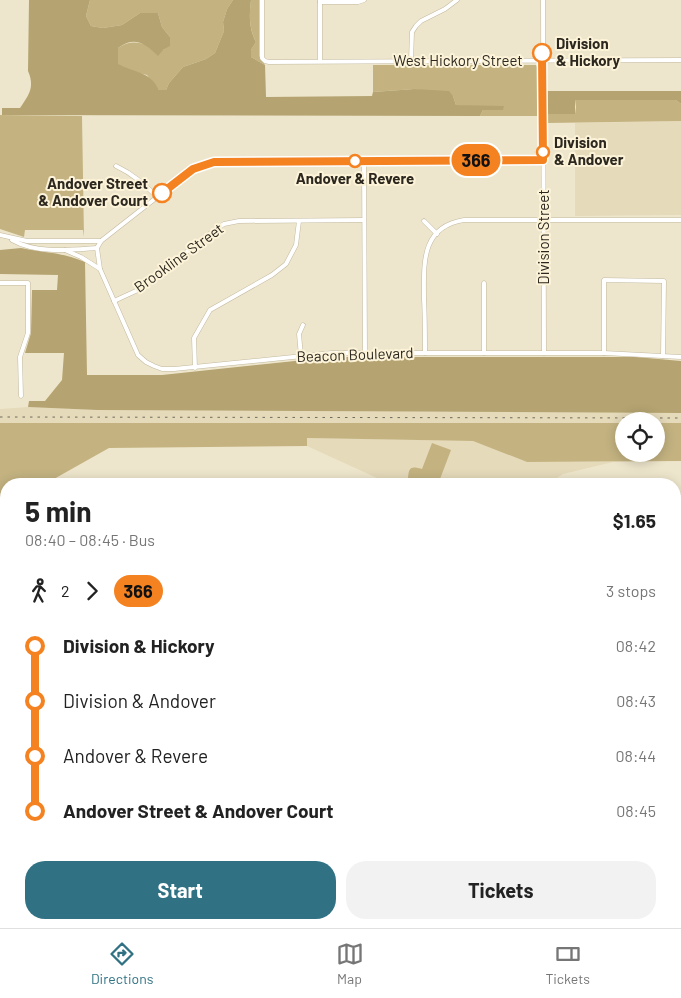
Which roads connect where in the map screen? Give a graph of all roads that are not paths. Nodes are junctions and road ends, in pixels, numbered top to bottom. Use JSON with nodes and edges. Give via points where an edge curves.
{"nodes":[{"id":1,"x":262,"y":0,"type":"edge"},
{"id":2,"x":364,"y":0,"type":"edge"},
{"id":3,"x":457,"y":0,"type":"edge"},
{"id":4,"x":542,"y":0,"type":"edge"},
{"id":5,"x":320,"y":1,"type":"edge"},
{"id":6,"x":681,"y":60,"type":"edge"},
{"id":7,"x":320,"y":61,"type":"junction"},
{"id":8,"x":411,"y":61,"type":"junction"},
{"id":9,"x":542,"y":61,"type":"junction"},
{"id":10,"x":543,"y":160,"type":"junction"},
{"id":11,"x":364,"y":161,"type":"junction"},
{"id":12,"x":116,"y":166,"type":"dead end"},
{"id":13,"x":158,"y":197,"type":"junction"},
{"id":14,"x":299,"y":220,"type":"junction"},
{"id":15,"x":364,"y":220,"type":"junction"},
{"id":16,"x":544,"y":220,"type":"junction"},
{"id":17,"x":681,"y":220,"type":"edge"},
{"id":18,"x":424,"y":221,"type":"dead end"},
{"id":19,"x":437,"y":234,"type":"junction"},
{"id":20,"x":0,"y":235,"type":"edge"},
{"id":21,"x":8,"y":237,"type":"junction"},
{"id":22,"x":101,"y":241,"type":"junction"},
{"id":23,"x":97,"y":248,"type":"junction"},
{"id":24,"x":65,"y":250,"type":"junction"},
{"id":25,"x":100,"y":269,"type":"junction"},
{"id":26,"x":0,"y":283,"type":"edge"},
{"id":27,"x":484,"y":283,"type":"dead end"},
{"id":28,"x":114,"y":301,"type":"junction"},
{"id":29,"x":303,"y":325,"type":"dead end"},
{"id":30,"x":365,"y":353,"type":"junction"},
{"id":31,"x":425,"y":353,"type":"junction"},
{"id":32,"x":484,"y":353,"type":"junction"},
{"id":33,"x":544,"y":353,"type":"junction"},
{"id":34,"x":604,"y":353,"type":"junction"},
{"id":35,"x":301,"y":356,"type":"junction"},
{"id":36,"x":664,"y":356,"type":"junction"},
{"id":37,"x":681,"y":357,"type":"edge"},
{"id":38,"x":195,"y":368,"type":"junction"},
{"id":39,"x":21,"y":396,"type":"dead end"}],
"edges":[{"from":1,"to":7,"type":"street","name":"West Hickory Street","via":[[262,58],[265,61]]},
{"from":2,"to":5,"type":"street"},
{"from":3,"to":8,"type":"street","via":[[416,26],[412,32]]},
{"from":4,"to":9,"type":"street","name":"Division Street"},
{"from":5,"to":7,"type":"street"},
{"from":6,"to":9,"type":"street","name":"West Hickory Street"},
{"from":7,"to":8,"type":"street","name":"West Hickory Street"},
{"from":8,"to":9,"type":"street","name":"West Hickory Street"},
{"from":9,"to":10,"type":"street","name":"Division Street"},
{"from":10,"to":11,"type":"street"},
{"from":10,"to":16,"type":"street","name":"Division Street"},
{"from":11,"to":13,"type":"street","via":[[214,162],[193,169]]},
{"from":11,"to":15,"type":"street"},
{"from":12,"to":13,"type":"street","via":[[140,179]]},
{"from":13,"to":22,"type":"street"},
{"from":14,"to":15,"type":"street","name":"Brookline Street"},
{"from":14,"to":28,"type":"street","name":"Brookline Street","via":[[224,224],[138,290]]},
{"from":14,"to":38,"type":"street","via":[[296,245],[286,264],[210,310],[194,338]]},
{"from":15,"to":30,"type":"street"},
{"from":16,"to":17,"type":"street"},
{"from":16,"to":19,"type":"street","via":[[464,220],[448,225]]},
{"from":16,"to":33,"type":"street","name":"Division Street"},
{"from":18,"to":19,"type":"street"},
{"from":19,"to":31,"type":"street","via":[[424,259]]},
{"from":20,"to":21,"type":"street"},
{"from":21,"to":22,"type":"street"},
{"from":21,"to":24,"type":"street","via":[[43,250]]},
{"from":22,"to":23,"type":"street"},
{"from":23,"to":24,"type":"street"},
{"from":23,"to":25,"type":"street","name":"Beacon Boulevard"},
{"from":24,"to":25,"type":"street"},
{"from":25,"to":28,"type":"street","name":"Beacon Boulevard"},
{"from":26,"to":39,"type":"street","via":[[28,283],[28,333],[20,358]]},
{"from":27,"to":32,"type":"street"},
{"from":28,"to":38,"type":"street","name":"Beacon Boulevard","via":[[135,350],[146,362],[162,369]]},
{"from":29,"to":35,"type":"street"},
{"from":30,"to":31,"type":"street","name":"Beacon Boulevard"},
{"from":30,"to":35,"type":"street","name":"Beacon Boulevard"},
{"from":31,"to":32,"type":"street","name":"Beacon Boulevard"},
{"from":32,"to":33,"type":"street","name":"Beacon Boulevard"},
{"from":33,"to":34,"type":"street","name":"Beacon Boulevard"},
{"from":34,"to":36,"type":"street","name":"Beacon Boulevard"},
{"from":34,"to":36,"type":"street","via":[[604,280],[664,281]]},
{"from":35,"to":38,"type":"street","name":"Beacon Boulevard"},
{"from":36,"to":37,"type":"street","name":"Beacon Boulevard"}]}
